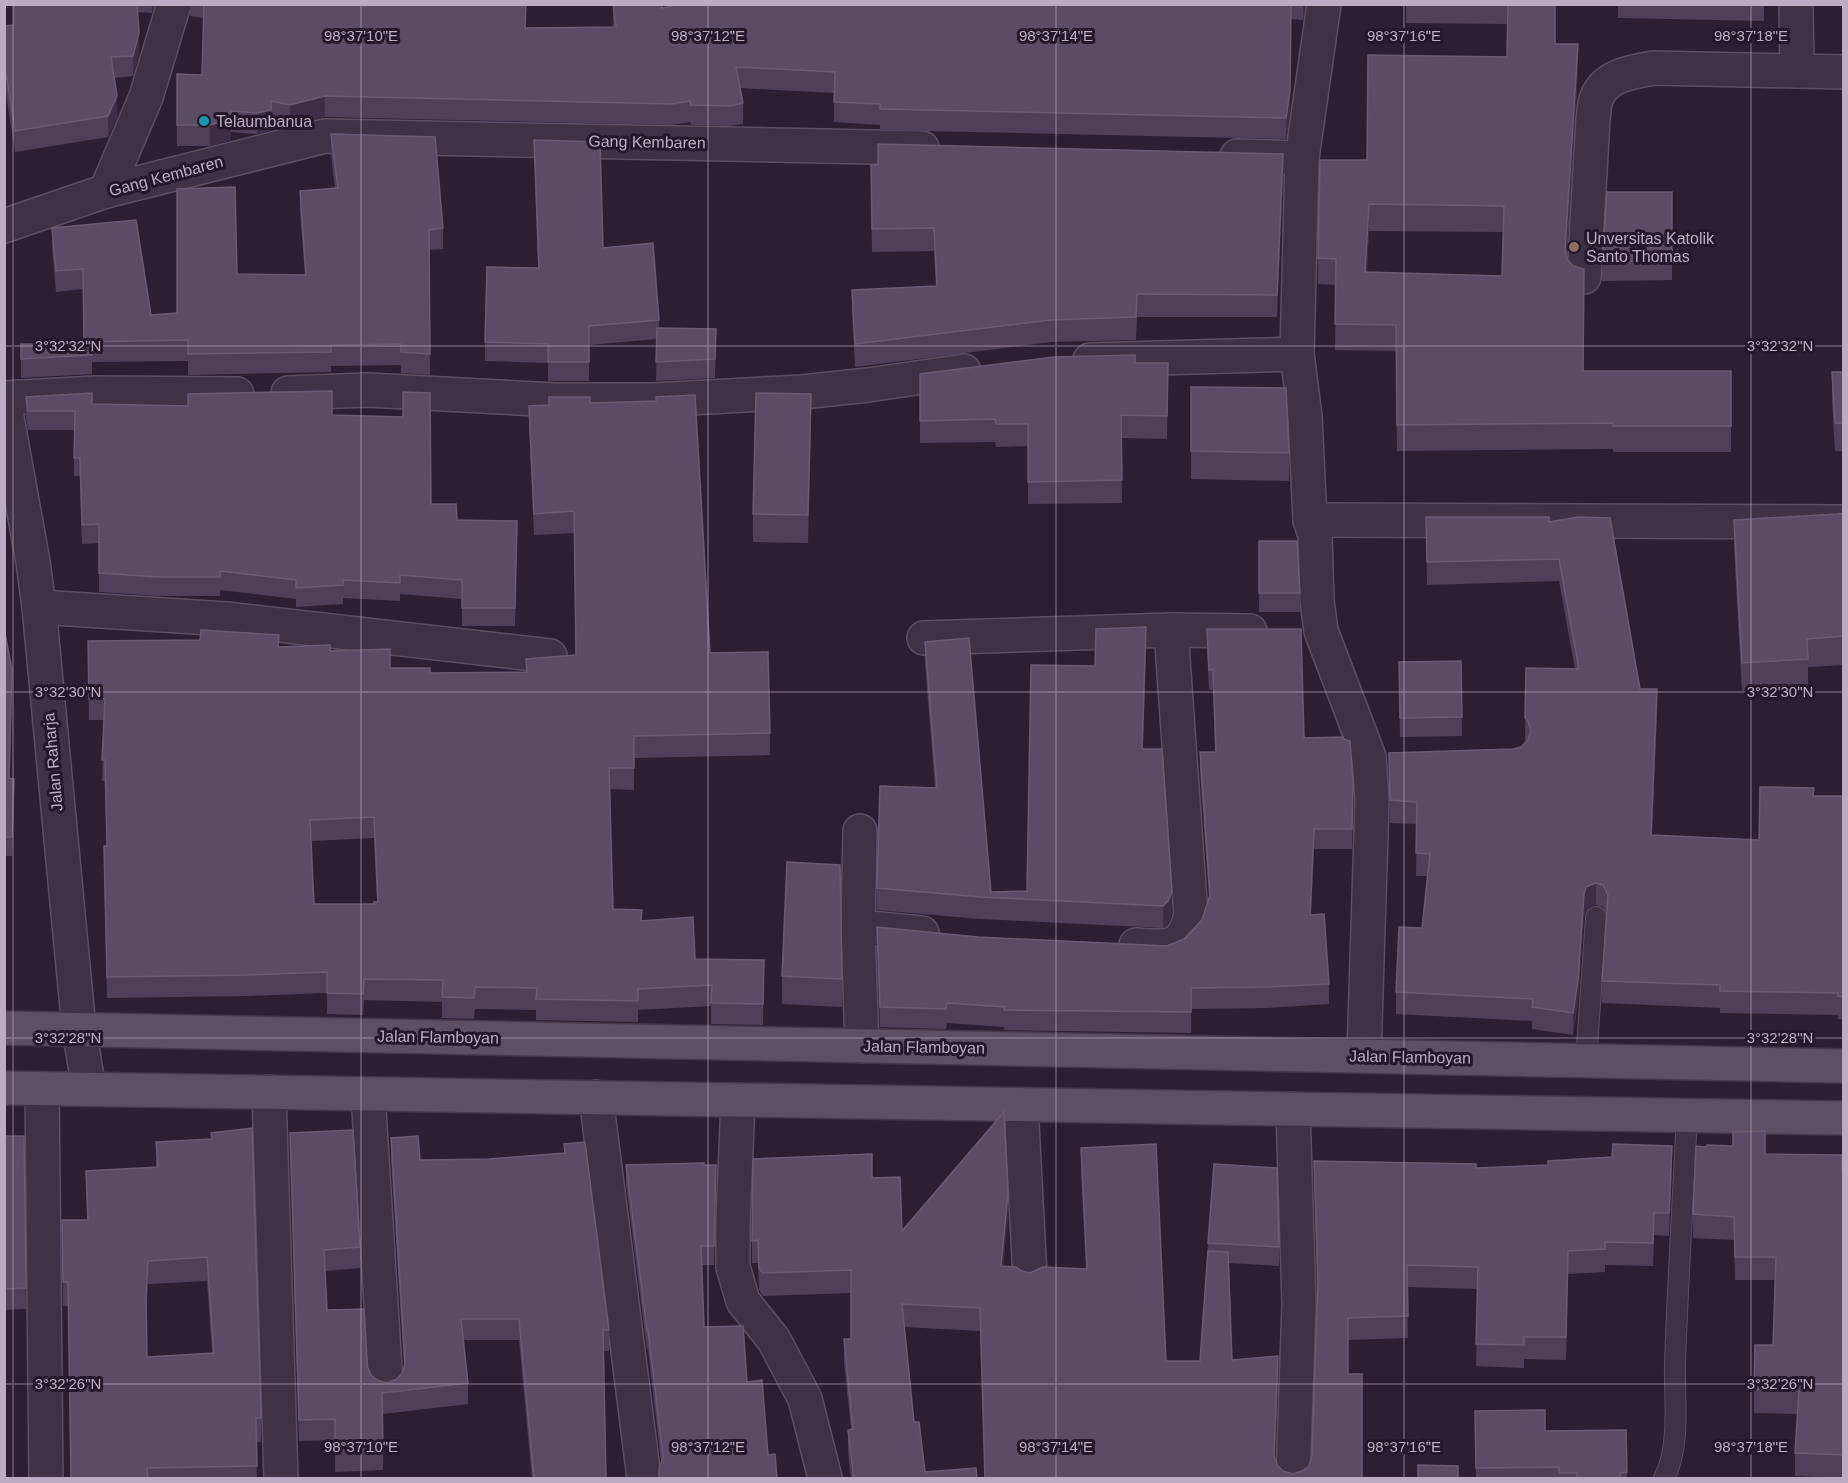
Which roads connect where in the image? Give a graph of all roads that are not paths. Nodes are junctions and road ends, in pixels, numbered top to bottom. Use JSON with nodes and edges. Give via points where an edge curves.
{"nodes":[{"id":1,"x":174,"y":4,"type":"edge"},
{"id":2,"x":1324,"y":4,"type":"edge"},
{"id":3,"x":1796,"y":4,"type":"edge"},
{"id":4,"x":1797,"y":71,"type":"junction"},
{"id":5,"x":1844,"y":72,"type":"edge"},
{"id":6,"x":950,"y":149,"type":"edge"},
{"id":7,"x":1208,"y":156,"type":"edge"},
{"id":8,"x":1302,"y":158,"type":"junction"},
{"id":9,"x":105,"y":191,"type":"junction"},
{"id":10,"x":4,"y":226,"type":"edge"},
{"id":11,"x":1584,"y":277,"type":"edge"},
{"id":12,"x":1297,"y":354,"type":"junction"},
{"id":13,"x":1064,"y":361,"type":"edge"},
{"id":14,"x":989,"y":368,"type":"edge"},
{"id":15,"x":4,"y":399,"type":"edge"},
{"id":16,"x":1310,"y":520,"type":"junction"},
{"id":17,"x":1844,"y":522,"type":"edge"},
{"id":18,"x":19,"y":564,"type":"edge"},
{"id":19,"x":39,"y":607,"type":"junction"},
{"id":20,"x":1171,"y":630,"type":"junction"},
{"id":21,"x":1321,"y":631,"type":"junction"},
{"id":22,"x":924,"y":638,"type":"dead end"},
{"id":23,"x":550,"y":656,"type":"edge"},
{"id":24,"x":860,"y":831,"type":"dead end"},
{"id":25,"x":1596,"y":917,"type":"dead end"},
{"id":26,"x":858,"y":927,"type":"junction"},
{"id":27,"x":946,"y":935,"type":"edge"},
{"id":28,"x":1109,"y":944,"type":"edge"},
{"id":29,"x":4,"y":1028,"type":"edge"},
{"id":30,"x":79,"y":1029,"type":"junction"},
{"id":31,"x":862,"y":1046,"type":"junction"},
{"id":32,"x":1364,"y":1056,"type":"junction"},
{"id":33,"x":1537,"y":1060,"type":"junction"},
{"id":34,"x":1586,"y":1061,"type":"junction"},
{"id":35,"x":1839,"y":1065,"type":"edge"},
{"id":36,"x":4,"y":1088,"type":"edge"},
{"id":37,"x":42,"y":1089,"type":"junction"},
{"id":38,"x":89,"y":1089,"type":"junction"},
{"id":39,"x":269,"y":1092,"type":"junction"},
{"id":40,"x":368,"y":1094,"type":"junction"},
{"id":41,"x":596,"y":1097,"type":"junction"},
{"id":42,"x":738,"y":1100,"type":"junction"},
{"id":43,"x":1021,"y":1105,"type":"junction"},
{"id":44,"x":1293,"y":1109,"type":"junction"},
{"id":45,"x":1541,"y":1113,"type":"junction"},
{"id":46,"x":1687,"y":1115,"type":"junction"},
{"id":47,"x":1844,"y":1118,"type":"edge"},
{"id":48,"x":1030,"y":1277,"type":"edge"},
{"id":49,"x":386,"y":1384,"type":"edge"},
{"id":50,"x":46,"y":1479,"type":"edge"},
{"id":51,"x":281,"y":1479,"type":"edge"},
{"id":52,"x":644,"y":1479,"type":"edge"},
{"id":53,"x":825,"y":1479,"type":"edge"},
{"id":54,"x":1293,"y":1479,"type":"edge"},
{"id":55,"x":1664,"y":1479,"type":"edge"}],
"edges":[{"from":1,"to":9,"type":"street","via":[[146,97]]},
{"from":2,"to":8,"type":"street"},
{"from":3,"to":4,"type":"street"},
{"from":4,"to":5,"type":"street"},
{"from":4,"to":11,"type":"street","via":[[1653,68],[1605,83],[1596,99],[1593,119]]},
{"from":6,"to":9,"type":"street","name":"Gang Kembaren","via":[[325,136]]},
{"from":7,"to":8,"type":"street"},
{"from":8,"to":12,"type":"street"},
{"from":9,"to":10,"type":"street","name":"Gang Kembaren"},
{"from":12,"to":13,"type":"street"},
{"from":12,"to":16,"type":"street","via":[[1305,416]]},
{"from":14,"to":15,"type":"street","via":[[813,390],[653,400],[555,400],[368,390],[96,393]]},
{"from":15,"to":18,"type":"street","name":"Jalan Raharja"},
{"from":16,"to":17,"type":"street"},
{"from":16,"to":21,"type":"street","via":[[1315,536]]},
{"from":18,"to":19,"type":"street","name":"Jalan Raharja"},
{"from":19,"to":23,"type":"street","via":[[226,619]]},
{"from":19,"to":30,"type":"street","name":"Jalan Raharja"},
{"from":20,"to":21,"type":"street"},
{"from":20,"to":22,"type":"street"},
{"from":20,"to":28,"type":"street","via":[[1191,916],[1179,941],[1168,947]]},
{"from":21,"to":32,"type":"street","via":[[1381,756],[1372,801]]},
{"from":24,"to":26,"type":"street"},
{"from":25,"to":34,"type":"lane"},
{"from":26,"to":27,"type":"street"},
{"from":26,"to":31,"type":"street"},
{"from":29,"to":30,"type":"main road","name":"Jalan Flamboyan"},
{"from":30,"to":31,"type":"main road","name":"Jalan Flamboyan"},
{"from":30,"to":38,"type":"street","name":"Jalan Raharja"},
{"from":31,"to":32,"type":"main road","name":"Jalan Flamboyan"},
{"from":32,"to":33,"type":"main road","name":"Jalan Flamboyan"},
{"from":33,"to":34,"type":"main road","name":"Jalan Flamboyan"},
{"from":33,"to":45,"type":"main road"},
{"from":34,"to":35,"type":"main road","name":"Jalan Flamboyan"},
{"from":36,"to":37,"type":"main road"},
{"from":37,"to":38,"type":"main road"},
{"from":37,"to":50,"type":"street"},
{"from":38,"to":39,"type":"main road"},
{"from":39,"to":40,"type":"main road"},
{"from":39,"to":51,"type":"street"},
{"from":40,"to":41,"type":"main road"},
{"from":40,"to":49,"type":"street"},
{"from":41,"to":42,"type":"main road"},
{"from":41,"to":52,"type":"street"},
{"from":42,"to":43,"type":"main road"},
{"from":42,"to":53,"type":"street","via":[[733,1267],[743,1301],[774,1340],[805,1399]]},
{"from":43,"to":44,"type":"main road"},
{"from":43,"to":48,"type":"street"},
{"from":44,"to":45,"type":"main road"},
{"from":44,"to":54,"type":"street","via":[[1299,1304]]},
{"from":45,"to":46,"type":"main road"},
{"from":46,"to":47,"type":"main road"},
{"from":46,"to":55,"type":"lane","via":[[1674,1434],[1671,1466]]}]}
